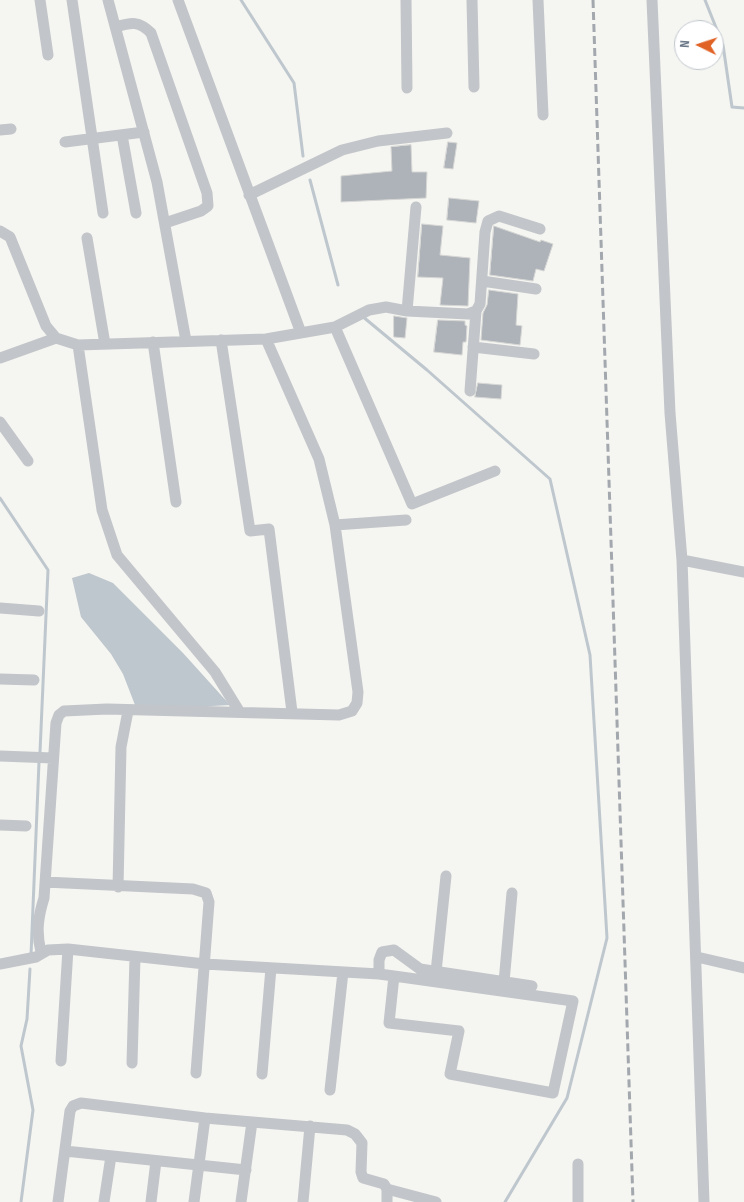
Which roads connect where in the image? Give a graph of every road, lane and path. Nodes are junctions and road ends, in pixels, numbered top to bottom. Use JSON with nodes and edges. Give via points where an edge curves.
{"nodes":[{"id":1,"x":40,"y":0,"type":"edge"},
{"id":2,"x":72,"y":0,"type":"edge"},
{"id":3,"x":108,"y":0,"type":"edge"},
{"id":4,"x":178,"y":0,"type":"edge"},
{"id":5,"x":406,"y":0,"type":"edge"},
{"id":6,"x":472,"y":0,"type":"edge"},
{"id":7,"x":538,"y":0,"type":"edge"},
{"id":8,"x":652,"y":0,"type":"edge"},
{"id":9,"x":116,"y":27,"type":"junction"},
{"id":10,"x":48,"y":55,"type":"dead end"},
{"id":11,"x":474,"y":87,"type":"dead end"},
{"id":12,"x":407,"y":88,"type":"dead end"},
{"id":13,"x":543,"y":115,"type":"dead end"},
{"id":14,"x":144,"y":132,"type":"junction"},
{"id":15,"x":446,"y":133,"type":"dead end"},
{"id":16,"x":122,"y":135,"type":"junction"},
{"id":17,"x":92,"y":139,"type":"junction"},
{"id":18,"x":65,"y":142,"type":"dead end"},
{"id":19,"x":249,"y":195,"type":"junction"},
{"id":20,"x":416,"y":207,"type":"dead end"},
{"id":21,"x":136,"y":213,"type":"dead end"},
{"id":22,"x":103,"y":214,"type":"dead end"},
{"id":23,"x":165,"y":223,"type":"junction"},
{"id":24,"x":540,"y":229,"type":"dead end"},
{"id":25,"x":0,"y":231,"type":"edge"},
{"id":26,"x":87,"y":238,"type":"dead end"},
{"id":27,"x":482,"y":281,"type":"junction"},
{"id":28,"x":536,"y":289,"type":"dead end"},
{"id":29,"x":407,"y":311,"type":"junction"},
{"id":30,"x":476,"y":311,"type":"junction"},
{"id":31,"x":335,"y":327,"type":"junction"},
{"id":32,"x":301,"y":333,"type":"junction"},
{"id":33,"x":56,"y":338,"type":"junction"},
{"id":34,"x":266,"y":339,"type":"junction"},
{"id":35,"x":186,"y":340,"type":"junction"},
{"id":36,"x":222,"y":340,"type":"junction"},
{"id":37,"x":153,"y":342,"type":"junction"},
{"id":38,"x":105,"y":344,"type":"junction"},
{"id":39,"x":78,"y":345,"type":"junction"},
{"id":40,"x":474,"y":347,"type":"junction"},
{"id":41,"x":534,"y":354,"type":"dead end"},
{"id":42,"x":0,"y":358,"type":"edge"},
{"id":43,"x":470,"y":391,"type":"dead end"},
{"id":44,"x":0,"y":422,"type":"edge"},
{"id":45,"x":28,"y":462,"type":"dead end"},
{"id":46,"x":495,"y":471,"type":"dead end"},
{"id":47,"x":176,"y":502,"type":"dead end"},
{"id":48,"x":406,"y":520,"type":"dead end"},
{"id":49,"x":335,"y":525,"type":"junction"},
{"id":50,"x":682,"y":560,"type":"junction"},
{"id":51,"x":744,"y":572,"type":"edge"},
{"id":52,"x":0,"y":608,"type":"edge"},
{"id":53,"x":38,"y":611,"type":"dead end"},
{"id":54,"x":0,"y":679,"type":"edge"},
{"id":55,"x":34,"y":680,"type":"dead end"},
{"id":56,"x":128,"y":711,"type":"junction"},
{"id":57,"x":239,"y":711,"type":"junction"},
{"id":58,"x":292,"y":712,"type":"junction"},
{"id":59,"x":0,"y":756,"type":"edge"},
{"id":60,"x":53,"y":758,"type":"junction"},
{"id":61,"x":0,"y":825,"type":"edge"},
{"id":62,"x":26,"y":826,"type":"dead end"},
{"id":63,"x":446,"y":876,"type":"dead end"},
{"id":64,"x":45,"y":882,"type":"junction"},
{"id":65,"x":118,"y":887,"type":"junction"},
{"id":66,"x":512,"y":893,"type":"dead end"},
{"id":67,"x":68,"y":949,"type":"junction"},
{"id":68,"x":41,"y":952,"type":"junction"},
{"id":69,"x":135,"y":957,"type":"junction"},
{"id":70,"x":697,"y":957,"type":"junction"},
{"id":71,"x":0,"y":964,"type":"edge"},
{"id":72,"x":205,"y":964,"type":"junction"},
{"id":73,"x":271,"y":968,"type":"junction"},
{"id":74,"x":744,"y":968,"type":"edge"},
{"id":75,"x":343,"y":972,"type":"junction"},
{"id":76,"x":436,"y":972,"type":"junction"},
{"id":77,"x":379,"y":974,"type":"junction"},
{"id":78,"x":394,"y":976,"type":"junction"},
{"id":79,"x":504,"y":982,"type":"junction"},
{"id":80,"x":532,"y":986,"type":"dead end"},
{"id":81,"x":61,"y":1061,"type":"dead end"},
{"id":82,"x":132,"y":1063,"type":"dead end"},
{"id":83,"x":196,"y":1073,"type":"dead end"},
{"id":84,"x":262,"y":1074,"type":"dead end"},
{"id":85,"x":330,"y":1090,"type":"dead end"},
{"id":86,"x":205,"y":1118,"type":"junction"},
{"id":87,"x":252,"y":1122,"type":"junction"},
{"id":88,"x":310,"y":1126,"type":"junction"},
{"id":89,"x":65,"y":1151,"type":"junction"},
{"id":90,"x":110,"y":1156,"type":"junction"},
{"id":91,"x":156,"y":1161,"type":"junction"},
{"id":92,"x":578,"y":1164,"type":"dead end"},
{"id":93,"x":198,"y":1165,"type":"junction"},
{"id":94,"x":246,"y":1170,"type":"junction"},
{"id":95,"x":388,"y":1189,"type":"junction"},
{"id":96,"x":58,"y":1202,"type":"edge"},
{"id":97,"x":104,"y":1202,"type":"edge"},
{"id":98,"x":151,"y":1202,"type":"edge"},
{"id":99,"x":194,"y":1202,"type":"edge"},
{"id":100,"x":241,"y":1202,"type":"edge"},
{"id":101,"x":304,"y":1202,"type":"edge"},
{"id":102,"x":387,"y":1202,"type":"edge"},
{"id":103,"x":436,"y":1202,"type":"edge"},
{"id":104,"x":578,"y":1202,"type":"edge"},
{"id":105,"x":704,"y":1202,"type":"edge"}],
"edges":[{"from":1,"to":10,"type":"street"},
{"from":2,"to":17,"type":"street"},
{"from":3,"to":9,"type":"street"},
{"from":4,"to":19,"type":"street"},
{"from":5,"to":12,"type":"street"},
{"from":6,"to":11,"type":"street"},
{"from":7,"to":13,"type":"street"},
{"from":8,"to":50,"type":"street","via":[[670,413]]},
{"from":9,"to":14,"type":"street"},
{"from":9,"to":23,"type":"street","via":[[132,22],[151,33],[207,193],[208,206]]},
{"from":14,"to":16,"type":"street"},
{"from":14,"to":23,"type":"street"},
{"from":15,"to":19,"type":"street","via":[[378,141],[342,150]]},
{"from":16,"to":17,"type":"street"},
{"from":16,"to":21,"type":"street"},
{"from":17,"to":18,"type":"street"},
{"from":17,"to":22,"type":"street"},
{"from":19,"to":32,"type":"street"},
{"from":20,"to":29,"type":"street"},
{"from":23,"to":35,"type":"street"},
{"from":24,"to":27,"type":"street","via":[[499,216],[488,221]]},
{"from":25,"to":33,"type":"street","via":[[10,237],[46,326]]},
{"from":26,"to":38,"type":"street"},
{"from":27,"to":28,"type":"street"},
{"from":27,"to":30,"type":"street","via":[[480,304]]},
{"from":29,"to":30,"type":"street","via":[[468,314]]},
{"from":29,"to":31,"type":"street","via":[[386,307],[369,310]]},
{"from":30,"to":40,"type":"street"},
{"from":31,"to":32,"type":"street"},
{"from":31,"to":46,"type":"street","via":[[412,504]]},
{"from":32,"to":34,"type":"street"},
{"from":33,"to":39,"type":"street"},
{"from":33,"to":42,"type":"street"},
{"from":34,"to":36,"type":"street"},
{"from":34,"to":49,"type":"street","via":[[319,459]]},
{"from":35,"to":36,"type":"street"},
{"from":35,"to":37,"type":"street"},
{"from":36,"to":58,"type":"street","via":[[250,531],[269,529]]},
{"from":37,"to":38,"type":"street"},
{"from":37,"to":47,"type":"street"},
{"from":38,"to":39,"type":"street"},
{"from":39,"to":57,"type":"street","via":[[102,510],[117,555],[215,672]]},
{"from":40,"to":41,"type":"street"},
{"from":40,"to":43,"type":"street"},
{"from":44,"to":45,"type":"street"},
{"from":48,"to":49,"type":"street"},
{"from":49,"to":58,"type":"street","via":[[357,703],[352,711],[339,714]]},
{"from":50,"to":51,"type":"street"},
{"from":50,"to":70,"type":"street"},
{"from":52,"to":53,"type":"street"},
{"from":54,"to":55,"type":"street"},
{"from":56,"to":57,"type":"street"},
{"from":56,"to":60,"type":"street","via":[[64,711],[56,723]]},
{"from":56,"to":65,"type":"street","via":[[122,747]]},
{"from":57,"to":58,"type":"street"},
{"from":59,"to":60,"type":"street"},
{"from":60,"to":64,"type":"street"},
{"from":61,"to":62,"type":"street"},
{"from":63,"to":76,"type":"street"},
{"from":64,"to":65,"type":"street"},
{"from":64,"to":68,"type":"street","via":[[37,930]]},
{"from":65,"to":72,"type":"street","via":[[193,889],[206,893],[209,902]]},
{"from":66,"to":79,"type":"street"},
{"from":67,"to":68,"type":"street"},
{"from":67,"to":69,"type":"street"},
{"from":67,"to":81,"type":"street"},
{"from":68,"to":71,"type":"street","via":[[36,957]]},
{"from":69,"to":72,"type":"street"},
{"from":69,"to":82,"type":"street"},
{"from":70,"to":74,"type":"street"},
{"from":70,"to":105,"type":"street"},
{"from":72,"to":73,"type":"street"},
{"from":72,"to":83,"type":"street"},
{"from":73,"to":75,"type":"street"},
{"from":73,"to":84,"type":"street"},
{"from":75,"to":77,"type":"street"},
{"from":75,"to":85,"type":"street"},
{"from":76,"to":77,"type":"street","via":[[420,969],[394,950],[386,950],[379,960]]},
{"from":76,"to":79,"type":"street"},
{"from":77,"to":78,"type":"street"},
{"from":78,"to":78,"type":"street","via":[[574,1001],[553,1093],[450,1074],[459,1031],[389,1023]]},
{"from":79,"to":80,"type":"street"},
{"from":86,"to":87,"type":"street"},
{"from":86,"to":89,"type":"street","via":[[81,1103],[70,1111]]},
{"from":86,"to":93,"type":"street"},
{"from":87,"to":88,"type":"street"},
{"from":87,"to":94,"type":"street"},
{"from":88,"to":95,"type":"street","via":[[355,1134],[362,1142],[363,1178],[384,1184]]},
{"from":88,"to":101,"type":"street"},
{"from":89,"to":90,"type":"street"},
{"from":89,"to":96,"type":"street"},
{"from":90,"to":91,"type":"street"},
{"from":90,"to":97,"type":"street"},
{"from":91,"to":93,"type":"street"},
{"from":91,"to":98,"type":"street"},
{"from":92,"to":104,"type":"street"},
{"from":93,"to":94,"type":"street"},
{"from":93,"to":99,"type":"street"},
{"from":94,"to":100,"type":"street"},
{"from":95,"to":102,"type":"street"},
{"from":95,"to":103,"type":"street"}]}
